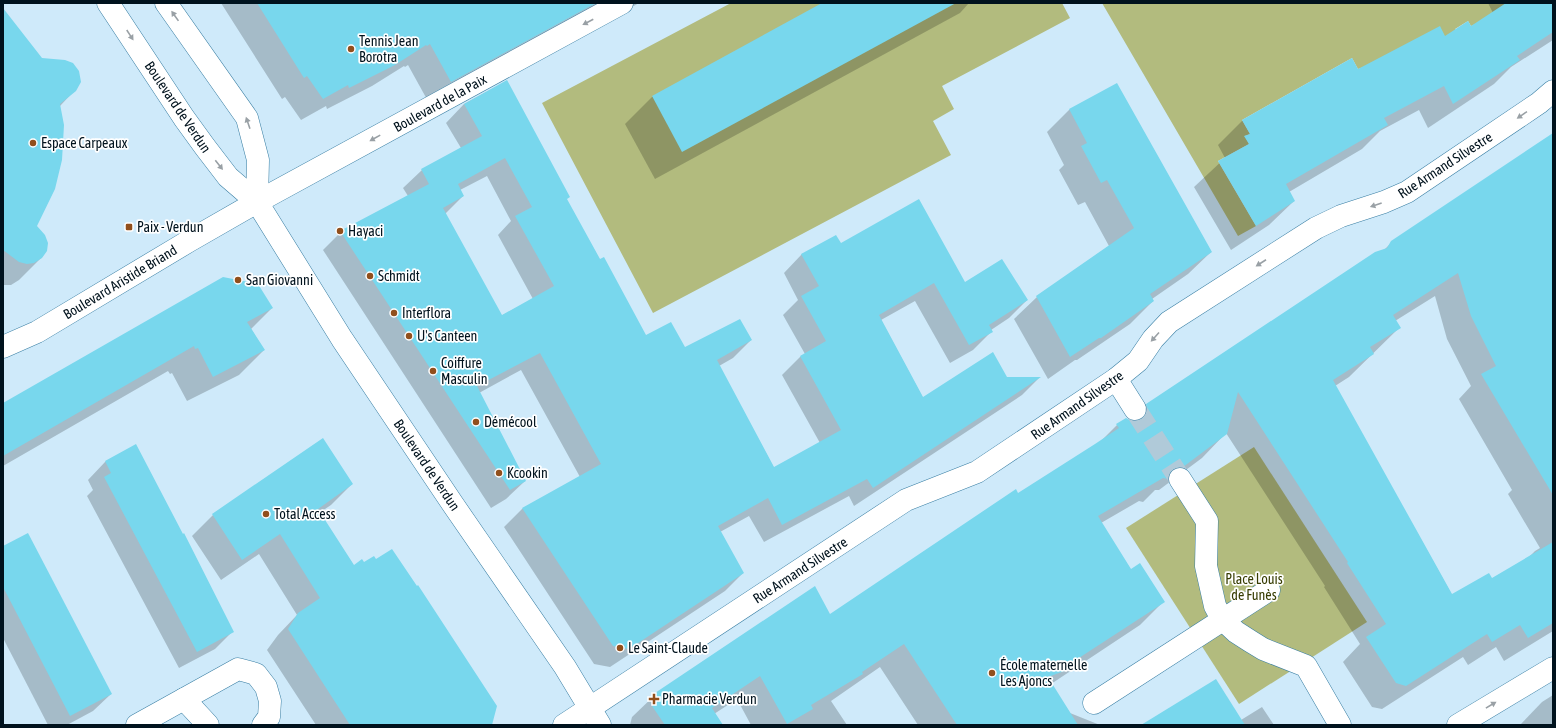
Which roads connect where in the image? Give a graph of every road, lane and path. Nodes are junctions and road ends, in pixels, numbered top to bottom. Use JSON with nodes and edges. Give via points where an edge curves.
{"nodes":[{"id":1,"x":108,"y":3,"type":"edge"},
{"id":2,"x":166,"y":3,"type":"edge"},
{"id":3,"x":622,"y":3,"type":"edge"},
{"id":4,"x":1553,"y":91,"type":"edge"},
{"id":5,"x":257,"y":202,"type":"junction"},
{"id":6,"x":3,"y":347,"type":"edge"},
{"id":7,"x":1116,"y":379,"type":"junction"},
{"id":8,"x":1135,"y":408,"type":"tunnel mouth"},
{"id":9,"x":1180,"y":479,"type":"tunnel mouth"},
{"id":10,"x":1269,"y":590,"type":"dead end"},
{"id":11,"x":1222,"y":619,"type":"junction"},
{"id":12,"x":1553,"y":668,"type":"edge"},
{"id":13,"x":184,"y":699,"type":"junction"},
{"id":14,"x":1094,"y":703,"type":"dead end"},
{"id":15,"x":595,"y":716,"type":"edge"},
{"id":16,"x":137,"y":725,"type":"edge"},
{"id":17,"x":208,"y":725,"type":"edge"},
{"id":18,"x":263,"y":725,"type":"edge"},
{"id":19,"x":564,"y":725,"type":"edge"},
{"id":20,"x":1340,"y":725,"type":"edge"},
{"id":21,"x":1458,"y":725,"type":"edge"}],
"edges":[{"from":1,"to":5,"type":"street","name":"Boulevard de Verdun","one_way":true,"via":[[204,147],[228,176]]},
{"from":5,"to":2,"type":"street","one_way":true,"via":[[258,160],[247,118]]},
{"from":3,"to":5,"type":"street","name":"Boulevard de la Paix","one_way":true},
{"from":4,"to":7,"type":"street","name":"Rue Armand Silvestre","one_way":true,"via":[[1407,192],[1340,216],[1316,228],[1169,322],[1138,361]]},
{"from":5,"to":6,"type":"street","name":"Boulevard Aristide Briand","via":[[37,332]]},
{"from":5,"to":15,"type":"street","name":"Boulevard de Verdun","via":[[342,339]]},
{"from":7,"to":8,"type":"street"},
{"from":7,"to":15,"type":"street","name":"Rue Armand Silvestre","via":[[977,472],[906,500]]},
{"from":9,"to":11,"type":"street","via":[[1207,521],[1206,566]]},
{"from":10,"to":11,"type":"street"},
{"from":11,"to":14,"type":"street"},
{"from":11,"to":20,"type":"street","via":[[1236,632],[1263,649],[1306,666]]},
{"from":21,"to":12,"type":"street","one_way":true},
{"from":13,"to":16,"type":"street"},
{"from":13,"to":17,"type":"street"},
{"from":13,"to":18,"type":"street","via":[[238,669],[256,674],[266,687],[270,701],[269,717]]},
{"from":15,"to":19,"type":"street","name":"Rue Armand Silvestre"}]}
